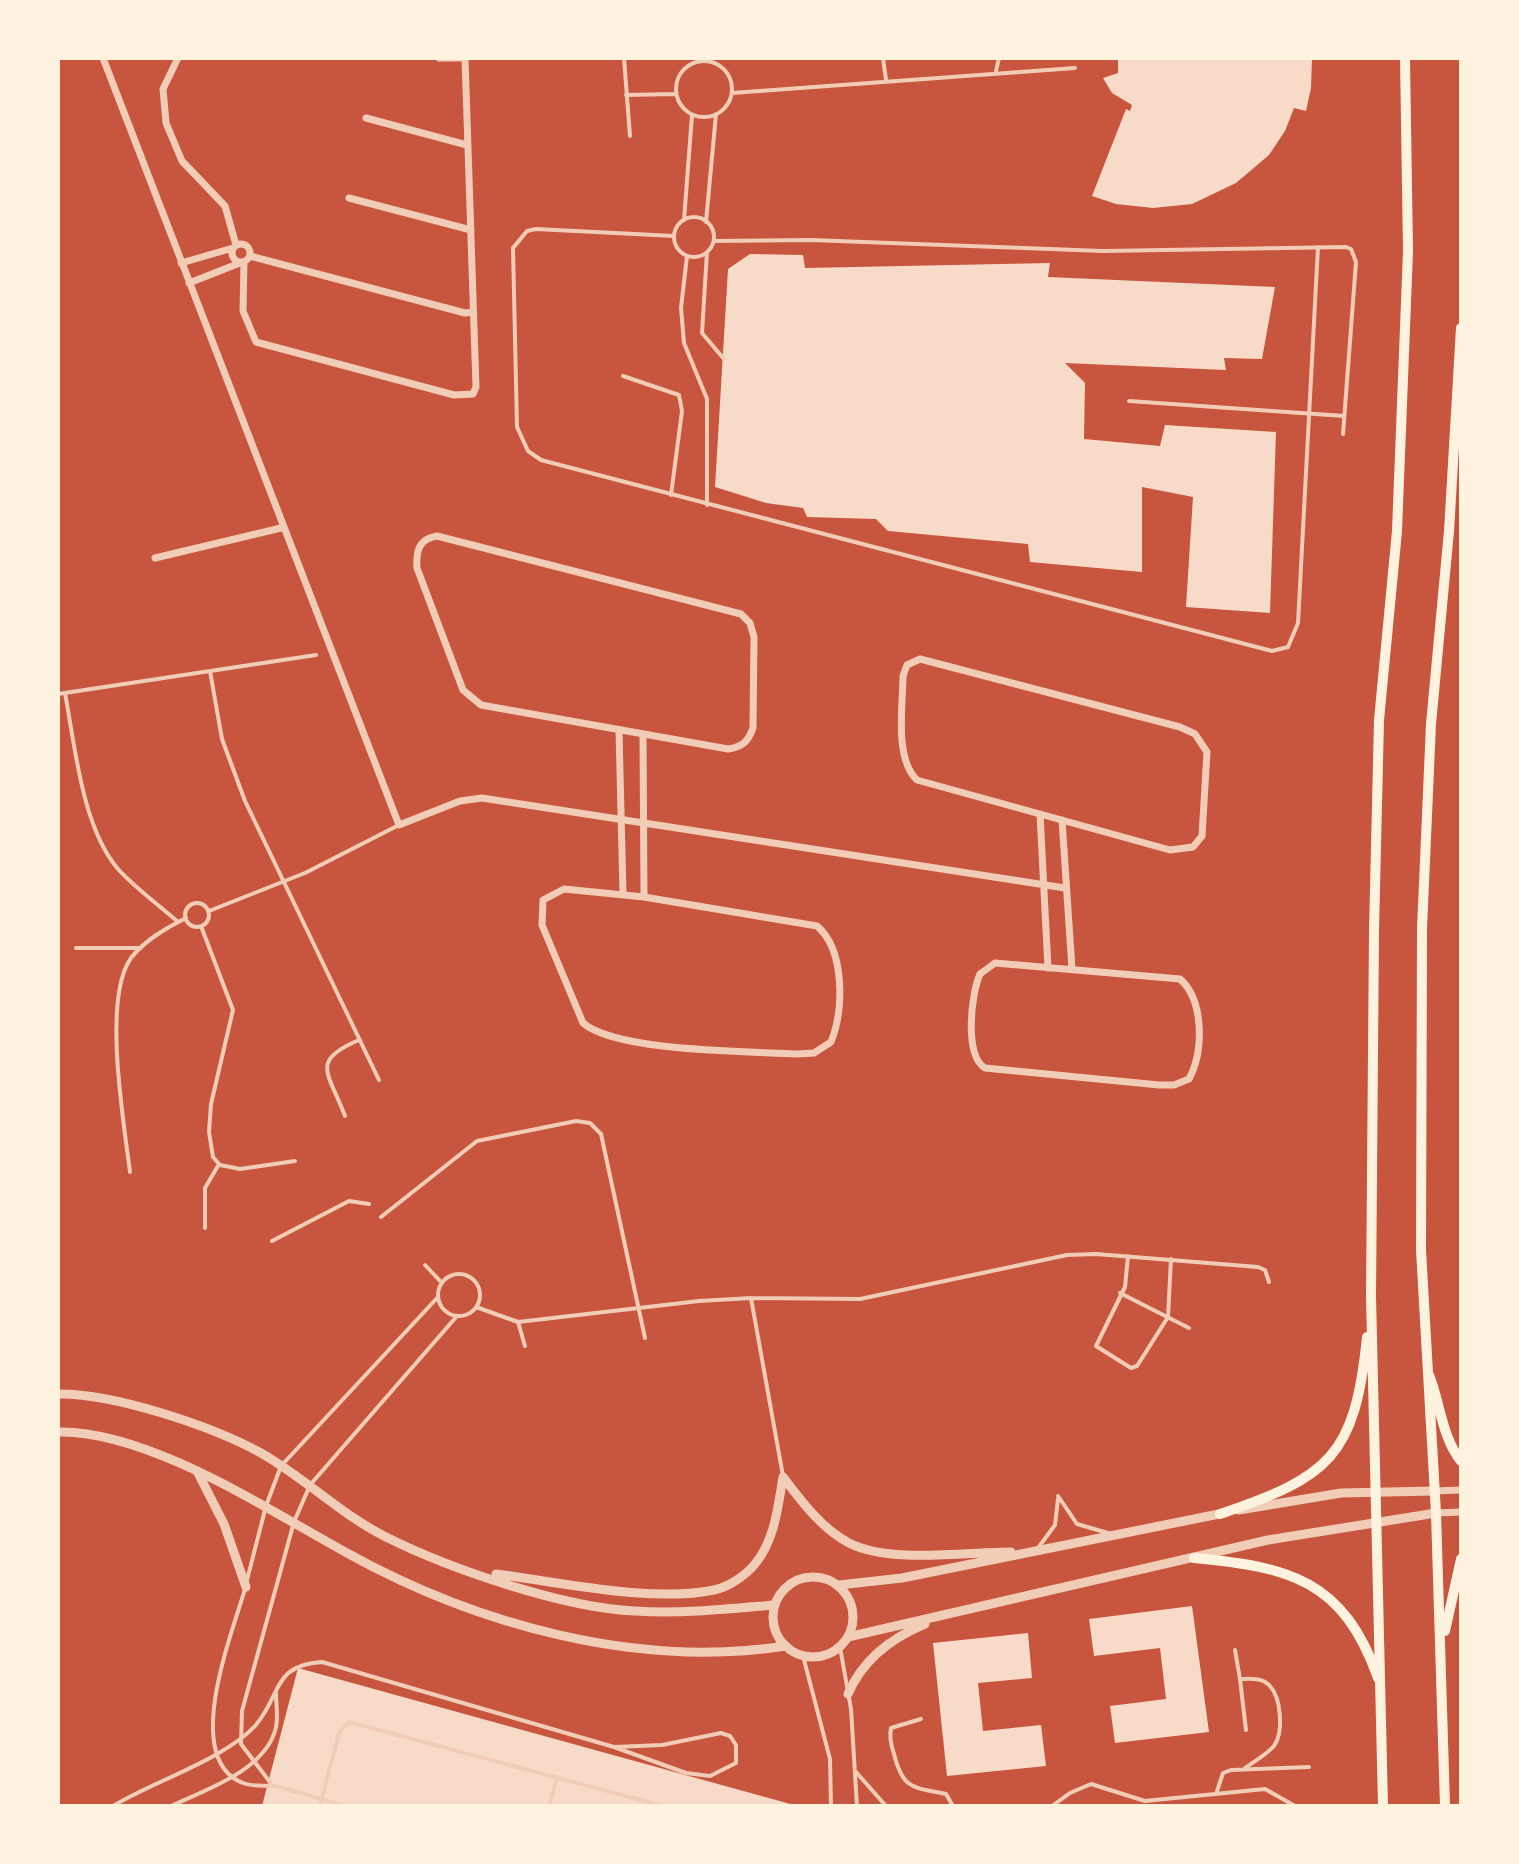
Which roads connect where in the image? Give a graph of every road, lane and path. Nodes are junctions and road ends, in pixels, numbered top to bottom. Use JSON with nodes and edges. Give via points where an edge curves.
{"nodes":[{"id":1,"x":103,"y":58,"type":"edge"},
{"id":2,"x":178,"y":58,"type":"edge"},
{"id":3,"x":439,"y":58,"type":"edge"},
{"id":4,"x":465,"y":58,"type":"edge"},
{"id":5,"x":624,"y":58,"type":"edge"},
{"id":6,"x":883,"y":58,"type":"edge"},
{"id":7,"x":999,"y":58,"type":"edge"},
{"id":8,"x":1398,"y":58,"type":"edge"},
{"id":9,"x":1405,"y":58,"type":"edge"},
{"id":10,"x":691,"y":60,"type":"edge"},
{"id":11,"x":718,"y":61,"type":"edge"},
{"id":12,"x":1075,"y":68,"type":"dead end"},
{"id":13,"x":996,"y":71,"type":"junction"},
{"id":14,"x":886,"y":80,"type":"junction"},
{"id":15,"x":732,"y":93,"type":"junction"},
{"id":16,"x":676,"y":94,"type":"junction"},
{"id":17,"x":626,"y":95,"type":"junction"},
{"id":18,"x":1407,"y":106,"type":"junction"},
{"id":19,"x":716,"y":114,"type":"junction"},
{"id":20,"x":693,"y":115,"type":"junction"},
{"id":21,"x":366,"y":118,"type":"dead end"},
{"id":22,"x":630,"y":136,"type":"dead end"},
{"id":23,"x":467,"y":145,"type":"junction"},
{"id":24,"x":349,"y":198,"type":"dead end"},
{"id":25,"x":684,"y":220,"type":"junction"},
{"id":26,"x":706,"y":222,"type":"junction"},
{"id":27,"x":471,"y":230,"type":"junction"},
{"id":28,"x":674,"y":236,"type":"junction"},
{"id":29,"x":714,"y":241,"type":"junction"},
{"id":30,"x":234,"y":247,"type":"junction"},
{"id":31,"x":1318,"y":247,"type":"junction"},
{"id":32,"x":707,"y":252,"type":"junction"},
{"id":33,"x":687,"y":256,"type":"junction"},
{"id":34,"x":245,"y":260,"type":"junction"},
{"id":35,"x":181,"y":263,"type":"junction"},
{"id":36,"x":189,"y":283,"type":"junction"},
{"id":37,"x":473,"y":312,"type":"junction"},
{"id":38,"x":1461,"y":328,"type":"edge"},
{"id":39,"x":724,"y":359,"type":"dead end"},
{"id":40,"x":623,"y":376,"type":"dead end"},
{"id":41,"x":1129,"y":401,"type":"dead end"},
{"id":42,"x":1308,"y":413,"type":"junction"},
{"id":43,"x":1344,"y":416,"type":"junction"},
{"id":44,"x":1343,"y":434,"type":"dead end"},
{"id":45,"x":671,"y":495,"type":"junction"},
{"id":46,"x":707,"y":505,"type":"junction"},
{"id":47,"x":281,"y":528,"type":"junction"},
{"id":48,"x":155,"y":558,"type":"dead end"},
{"id":49,"x":316,"y":655,"type":"dead end"},
{"id":50,"x":210,"y":671,"type":"junction"},
{"id":51,"x":65,"y":693,"type":"junction"},
{"id":52,"x":58,"y":694,"type":"edge"},
{"id":53,"x":619,"y":731,"type":"junction"},
{"id":54,"x":643,"y":735,"type":"junction"},
{"id":55,"x":1040,"y":814,"type":"junction"},
{"id":56,"x":1062,"y":820,"type":"junction"},
{"id":57,"x":622,"y":822,"type":"junction"},
{"id":58,"x":399,"y":825,"type":"junction"},
{"id":59,"x":643,"y":825,"type":"junction"},
{"id":60,"x":281,"y":883,"type":"junction"},
{"id":61,"x":1043,"y":887,"type":"junction"},
{"id":62,"x":1065,"y":888,"type":"junction"},
{"id":63,"x":623,"y":894,"type":"junction"},
{"id":64,"x":644,"y":897,"type":"junction"},
{"id":65,"x":209,"y":911,"type":"junction"},
{"id":66,"x":186,"y":918,"type":"junction"},
{"id":67,"x":178,"y":922,"type":"junction"},
{"id":68,"x":201,"y":926,"type":"junction"},
{"id":69,"x":76,"y":948,"type":"dead end"},
{"id":70,"x":141,"y":948,"type":"junction"},
{"id":71,"x":1048,"y":968,"type":"junction"},
{"id":72,"x":1072,"y":969,"type":"junction"},
{"id":73,"x":359,"y":1040,"type":"junction"},
{"id":74,"x":379,"y":1080,"type":"dead end"},
{"id":75,"x":345,"y":1116,"type":"dead end"},
{"id":76,"x":295,"y":1161,"type":"dead end"},
{"id":77,"x":219,"y":1164,"type":"junction"},
{"id":78,"x":130,"y":1172,"type":"dead end"},
{"id":79,"x":369,"y":1204,"type":"dead end"},
{"id":80,"x":381,"y":1217,"type":"dead end"},
{"id":81,"x":205,"y":1228,"type":"dead end"},
{"id":82,"x":272,"y":1241,"type":"dead end"},
{"id":83,"x":1128,"y":1256,"type":"junction"},
{"id":84,"x":1171,"y":1259,"type":"junction"},
{"id":85,"x":425,"y":1265,"type":"dead end"},
{"id":86,"x":1269,"y":1282,"type":"dead end"},
{"id":87,"x":442,"y":1283,"type":"junction"},
{"id":88,"x":1120,"y":1293,"type":"junction"},
{"id":89,"x":1371,"y":1296,"type":"junction"},
{"id":90,"x":438,"y":1297,"type":"junction"},
{"id":91,"x":751,"y":1298,"type":"junction"},
{"id":92,"x":476,"y":1307,"type":"junction"},
{"id":93,"x":639,"y":1310,"type":"junction"},
{"id":94,"x":457,"y":1316,"type":"junction"},
{"id":95,"x":1168,"y":1317,"type":"junction"},
{"id":96,"x":518,"y":1322,"type":"junction"},
{"id":97,"x":1189,"y":1328,"type":"dead end"},
{"id":98,"x":645,"y":1338,"type":"dead end"},
{"id":99,"x":525,"y":1346,"type":"dead end"},
{"id":100,"x":1425,"y":1366,"type":"junction"},
{"id":101,"x":58,"y":1394,"type":"edge"},
{"id":102,"x":58,"y":1432,"type":"edge"},
{"id":103,"x":1461,"y":1461,"type":"edge"},
{"id":104,"x":281,"y":1466,"type":"junction"},
{"id":105,"x":198,"y":1472,"type":"junction"},
{"id":106,"x":783,"y":1477,"type":"junction"},
{"id":107,"x":310,"y":1485,"type":"junction"},
{"id":108,"x":1461,"y":1490,"type":"edge"},
{"id":109,"x":1377,"y":1491,"type":"junction"},
{"id":110,"x":1434,"y":1491,"type":"junction"},
{"id":111,"x":266,"y":1506,"type":"junction"},
{"id":112,"x":1461,"y":1512,"type":"edge"},
{"id":113,"x":1436,"y":1513,"type":"junction"},
{"id":114,"x":1220,"y":1514,"type":"junction"},
{"id":115,"x":1378,"y":1521,"type":"junction"},
{"id":116,"x":294,"y":1522,"type":"junction"},
{"id":117,"x":1115,"y":1534,"type":"junction"},
{"id":118,"x":1034,"y":1552,"type":"junction"},
{"id":119,"x":1194,"y":1558,"type":"junction"},
{"id":120,"x":1461,"y":1559,"type":"edge"},
{"id":121,"x":475,"y":1572,"type":"junction"},
{"id":122,"x":839,"y":1585,"type":"junction"},
{"id":123,"x":246,"y":1587,"type":"junction"},
{"id":124,"x":774,"y":1605,"type":"junction"},
{"id":125,"x":950,"y":1613,"type":"junction"},
{"id":126,"x":848,"y":1637,"type":"junction"},
{"id":127,"x":786,"y":1646,"type":"junction"},
{"id":128,"x":840,"y":1647,"type":"junction"},
{"id":129,"x":1235,"y":1650,"type":"dead end"},
{"id":130,"x":1441,"y":1653,"type":"junction"},
{"id":131,"x":803,"y":1656,"type":"junction"},
{"id":132,"x":1240,"y":1679,"type":"junction"},
{"id":133,"x":1381,"y":1687,"type":"junction"},
{"id":134,"x":276,"y":1691,"type":"junction"},
{"id":135,"x":848,"y":1694,"type":"junction"},
{"id":136,"x":921,"y":1719,"type":"dead end"},
{"id":137,"x":1246,"y":1730,"type":"dead end"},
{"id":138,"x":614,"y":1747,"type":"junction"},
{"id":139,"x":1309,"y":1767,"type":"dead end"},
{"id":140,"x":1244,"y":1769,"type":"junction"},
{"id":141,"x":854,"y":1770,"type":"junction"},
{"id":142,"x":557,"y":1777,"type":"junction"},
{"id":143,"x":273,"y":1786,"type":"junction"},
{"id":144,"x":1217,"y":1791,"type":"junction"},
{"id":145,"x":321,"y":1803,"type":"edge"},
{"id":146,"x":113,"y":1806,"type":"edge"},
{"id":147,"x":171,"y":1806,"type":"edge"},
{"id":148,"x":346,"y":1806,"type":"edge"},
{"id":149,"x":549,"y":1806,"type":"edge"},
{"id":150,"x":663,"y":1806,"type":"edge"},
{"id":151,"x":831,"y":1806,"type":"edge"},
{"id":152,"x":857,"y":1806,"type":"edge"},
{"id":153,"x":886,"y":1806,"type":"edge"},
{"id":154,"x":953,"y":1806,"type":"edge"},
{"id":155,"x":1052,"y":1806,"type":"edge"},
{"id":156,"x":1295,"y":1806,"type":"edge"},
{"id":157,"x":1383,"y":1806,"type":"edge"},
{"id":158,"x":1445,"y":1806,"type":"edge"}],
"edges":[{"from":1,"to":35,"type":"street"},
{"from":2,"to":30,"type":"street","via":[[163,89],[166,123],[182,161],[225,206]]},
{"from":3,"to":4,"type":"street"},
{"from":4,"to":23,"type":"street"},
{"from":5,"to":17,"type":"lane"},
{"from":6,"to":14,"type":"lane"},
{"from":7,"to":13,"type":"lane"},
{"from":8,"to":18,"type":"main road"},
{"from":9,"to":18,"type":"main road"},
{"from":10,"to":11,"type":"lane"},
{"from":10,"to":16,"type":"lane","via":[[678,76]]},
{"from":11,"to":15,"type":"lane","via":[[731,78]]},
{"from":12,"to":13,"type":"lane"},
{"from":13,"to":14,"type":"lane"},
{"from":14,"to":15,"type":"lane"},
{"from":15,"to":19,"type":"lane"},
{"from":16,"to":17,"type":"lane"},
{"from":16,"to":20,"type":"lane"},
{"from":17,"to":22,"type":"lane"},
{"from":18,"to":89,"type":"main road","via":[[1408,251],[1397,531],[1379,720]]},
{"from":19,"to":20,"type":"lane"},
{"from":19,"to":26,"type":"lane"},
{"from":20,"to":25,"type":"lane"},
{"from":21,"to":23,"type":"street"},
{"from":23,"to":27,"type":"street"},
{"from":24,"to":27,"type":"street"},
{"from":25,"to":26,"type":"lane","via":[[696,217]]},
{"from":25,"to":28,"type":"lane"},
{"from":26,"to":29,"type":"lane"},
{"from":27,"to":37,"type":"street"},
{"from":28,"to":33,"type":"lane"},
{"from":28,"to":45,"type":"lane","via":[[536,229],[520,238],[511,256],[521,440],[541,460]]},
{"from":29,"to":31,"type":"lane","via":[[1103,251]]},
{"from":29,"to":32,"type":"lane"},
{"from":30,"to":34,"type":"street","via":[[233,259]]},
{"from":30,"to":34,"type":"street","via":[[247,246]]},
{"from":30,"to":35,"type":"street"},
{"from":31,"to":42,"type":"lane"},
{"from":31,"to":43,"type":"lane","via":[[1346,247],[1356,262]]},
{"from":32,"to":33,"type":"lane"},
{"from":32,"to":39,"type":"lane","via":[[702,333]]},
{"from":33,"to":46,"type":"lane","via":[[681,308],[684,343],[707,399]]},
{"from":34,"to":36,"type":"street"},
{"from":34,"to":37,"type":"street"},
{"from":34,"to":37,"type":"street","via":[[243,311],[256,342],[454,395],[476,391]]},
{"from":35,"to":36,"type":"street"},
{"from":36,"to":47,"type":"street"},
{"from":38,"to":100,"type":"main road","via":[[1431,724],[1422,929]]},
{"from":40,"to":45,"type":"lane","via":[[679,395],[682,411]]},
{"from":41,"to":42,"type":"lane"},
{"from":42,"to":43,"type":"lane"},
{"from":42,"to":46,"type":"lane","via":[[1298,623],[1288,647],[1272,651]]},
{"from":43,"to":44,"type":"lane"},
{"from":45,"to":46,"type":"lane"},
{"from":47,"to":48,"type":"street"},
{"from":47,"to":58,"type":"street"},
{"from":49,"to":50,"type":"lane"},
{"from":50,"to":51,"type":"lane"},
{"from":50,"to":60,"type":"lane","via":[[232,770]]},
{"from":51,"to":52,"type":"lane"},
{"from":51,"to":67,"type":"lane","via":[[85,792],[108,853],[118,869]]},
{"from":53,"to":54,"type":"street"},
{"from":53,"to":54,"type":"street","via":[[471,700],[417,568],[421,543],[437,536],[746,618],[754,637],[753,728],[744,744],[728,749]]},
{"from":53,"to":57,"type":"street"},
{"from":54,"to":59,"type":"street"},
{"from":55,"to":56,"type":"street"},
{"from":55,"to":56,"type":"street","via":[[928,784],[911,774],[904,756],[907,665],[932,660],[1180,727],[1204,743],[1204,829],[1193,847],[1170,850]]},
{"from":55,"to":61,"type":"street"},
{"from":56,"to":62,"type":"street"},
{"from":57,"to":58,"type":"street","via":[[482,798]]},
{"from":57,"to":59,"type":"street"},
{"from":57,"to":63,"type":"street"},
{"from":58,"to":60,"type":"lane"},
{"from":59,"to":61,"type":"street"},
{"from":59,"to":64,"type":"street"},
{"from":60,"to":65,"type":"lane"},
{"from":60,"to":73,"type":"lane"},
{"from":61,"to":62,"type":"street"},
{"from":61,"to":71,"type":"street"},
{"from":62,"to":72,"type":"street"},
{"from":63,"to":64,"type":"street"},
{"from":63,"to":64,"type":"street","via":[[564,889],[551,893],[540,909],[556,965],[583,1023],[593,1031],[628,1040],[797,1054],[814,1053],[831,1042],[837,1015],[837,956],[817,926]]},
{"from":65,"to":66,"type":"lane","via":[[194,903]]},
{"from":65,"to":68,"type":"lane"},
{"from":66,"to":67,"type":"lane"},
{"from":66,"to":68,"type":"lane"},
{"from":67,"to":70,"type":"lane"},
{"from":68,"to":77,"type":"lane","via":[[233,1010],[211,1104],[211,1152]]},
{"from":69,"to":70,"type":"lane"},
{"from":70,"to":78,"type":"lane","via":[[130,959],[118,1006],[118,1064]]},
{"from":71,"to":72,"type":"street"},
{"from":71,"to":72,"type":"street","via":[[995,963],[980,974],[971,1014],[979,1065],[995,1071],[1159,1085],[1189,1079],[1197,1044],[1195,996],[1189,987],[1173,977]]},
{"from":73,"to":74,"type":"lane"},
{"from":73,"to":75,"type":"lane","via":[[328,1057]]},
{"from":76,"to":77,"type":"lane","via":[[255,1169]]},
{"from":77,"to":81,"type":"lane","via":[[205,1188]]},
{"from":79,"to":82,"type":"lane","via":[[349,1201]]},
{"from":80,"to":93,"type":"lane","via":[[477,1141],[576,1121],[590,1123],[601,1134]]},
{"from":83,"to":84,"type":"lane"},
{"from":83,"to":88,"type":"lane"},
{"from":83,"to":91,"type":"lane","via":[[1067,1255],[860,1299]]},
{"from":84,"to":86,"type":"lane","via":[[1258,1267]]},
{"from":84,"to":95,"type":"lane"},
{"from":85,"to":87,"type":"lane"},
{"from":87,"to":90,"type":"lane"},
{"from":87,"to":92,"type":"lane","via":[[453,1275],[467,1276],[478,1286]]},
{"from":88,"to":95,"type":"lane"},
{"from":88,"to":95,"type":"lane","via":[[1096,1346],[1131,1368]]},
{"from":89,"to":109,"type":"main road"},
{"from":89,"to":114,"type":"main road","via":[[1365,1357],[1344,1439],[1311,1476],[1283,1493]]},
{"from":90,"to":94,"type":"lane","via":[[444,1310]]},
{"from":90,"to":104,"type":"lane"},
{"from":91,"to":93,"type":"lane"},
{"from":91,"to":106,"type":"lane"},
{"from":92,"to":94,"type":"lane"},
{"from":92,"to":96,"type":"lane"},
{"from":93,"to":96,"type":"lane"},
{"from":93,"to":98,"type":"lane"},
{"from":94,"to":107,"type":"lane"},
{"from":95,"to":97,"type":"lane"},
{"from":96,"to":99,"type":"lane"},
{"from":100,"to":103,"type":"main road","via":[[1448,1439]]},
{"from":100,"to":110,"type":"main road"},
{"from":101,"to":104,"type":"street","via":[[122,1403],[203,1429]]},
{"from":102,"to":105,"type":"street","via":[[156,1453]]},
{"from":104,"to":107,"type":"street"},
{"from":104,"to":111,"type":"lane"},
{"from":105,"to":111,"type":"street"},
{"from":105,"to":123,"type":"street"},
{"from":106,"to":118,"type":"street","via":[[829,1530],[851,1544],[886,1553]]},
{"from":106,"to":121,"type":"street","via":[[777,1513],[755,1564],[716,1590],[620,1590]]},
{"from":107,"to":116,"type":"lane"},
{"from":107,"to":121,"type":"street","via":[[345,1515],[388,1538]]},
{"from":108,"to":110,"type":"street"},
{"from":109,"to":110,"type":"street"},
{"from":109,"to":114,"type":"street"},
{"from":109,"to":115,"type":"main road"},
{"from":110,"to":113,"type":"main road"},
{"from":111,"to":116,"type":"street"},
{"from":111,"to":123,"type":"lane"},
{"from":112,"to":113,"type":"street"},
{"from":113,"to":115,"type":"street"},
{"from":113,"to":130,"type":"main road"},
{"from":114,"to":117,"type":"street"},
{"from":115,"to":119,"type":"street"},
{"from":115,"to":133,"type":"main road"},
{"from":116,"to":127,"type":"street","via":[[423,1592],[529,1628],[615,1646],[714,1651]]},
{"from":116,"to":143,"type":"lane","via":[[242,1711],[241,1744]]},
{"from":117,"to":118,"type":"street"},
{"from":117,"to":118,"type":"lane","via":[[1077,1524],[1058,1496],[1055,1525]]},
{"from":118,"to":122,"type":"street"},
{"from":119,"to":125,"type":"street"},
{"from":119,"to":133,"type":"main road","via":[[1257,1564],[1314,1585],[1356,1630]]},
{"from":120,"to":130,"type":"main road"},
{"from":121,"to":124,"type":"street","via":[[536,1593],[631,1611],[707,1612]]},
{"from":122,"to":124,"type":"street","via":[[813,1576],[799,1578]]},
{"from":122,"to":126,"type":"street","via":[[854,1614]]},
{"from":123,"to":143,"type":"lane","via":[[213,1708],[215,1754],[222,1769],[243,1783]]},
{"from":124,"to":127,"type":"street","via":[[773,1624]]},
{"from":125,"to":126,"type":"street"},
{"from":125,"to":135,"type":"street","via":[[878,1652]]},
{"from":126,"to":128,"type":"street"},
{"from":127,"to":131,"type":"street"},
{"from":128,"to":131,"type":"street","via":[[823,1656]]},
{"from":128,"to":135,"type":"lane"},
{"from":129,"to":132,"type":"lane"},
{"from":130,"to":158,"type":"main road"},
{"from":131,"to":151,"type":"lane","via":[[830,1759]]},
{"from":132,"to":137,"type":"lane"},
{"from":132,"to":140,"type":"lane","via":[[1270,1686],[1280,1725],[1275,1744]]},
{"from":133,"to":157,"type":"main road"},
{"from":134,"to":138,"type":"lane","via":[[290,1670],[322,1662]]},
{"from":134,"to":146,"type":"lane","via":[[255,1726],[234,1741]]},
{"from":134,"to":147,"type":"lane","via":[[276,1728],[265,1751],[235,1774]]},
{"from":135,"to":141,"type":"lane"},
{"from":136,"to":154,"type":"lane","via":[[891,1728],[899,1774],[916,1789],[946,1794]]},
{"from":138,"to":138,"type":"lane","via":[[662,1745],[721,1733],[730,1736],[738,1754],[731,1768],[698,1776]]},
{"from":139,"to":140,"type":"lane"},
{"from":140,"to":144,"type":"lane","via":[[1223,1773]]},
{"from":141,"to":152,"type":"lane"},
{"from":141,"to":153,"type":"lane"},
{"from":142,"to":145,"type":"lane","via":[[349,1722],[339,1733]]},
{"from":142,"to":149,"type":"lane"},
{"from":142,"to":150,"type":"lane"},
{"from":143,"to":145,"type":"lane"},
{"from":144,"to":155,"type":"lane","via":[[1145,1801],[1091,1784]]},
{"from":144,"to":156,"type":"lane","via":[[1265,1789]]},
{"from":145,"to":148,"type":"lane"}]}
